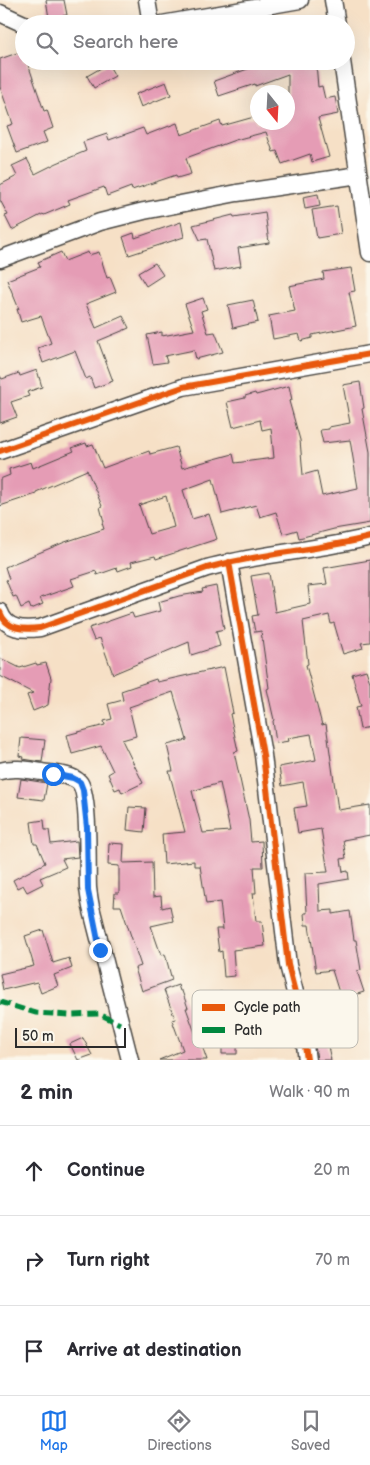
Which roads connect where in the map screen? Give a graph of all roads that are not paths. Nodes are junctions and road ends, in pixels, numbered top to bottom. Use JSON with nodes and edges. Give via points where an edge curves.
{"nodes":[{"id":1,"x":147,"y":0,"type":"edge"},
{"id":2,"x":300,"y":0,"type":"edge"},
{"id":3,"x":333,"y":0,"type":"edge"},
{"id":4,"x":0,"y":14,"type":"edge"},
{"id":5,"x":150,"y":15,"type":"edge"},
{"id":6,"x":214,"y":15,"type":"edge"},
{"id":7,"x":336,"y":15,"type":"edge"},
{"id":8,"x":15,"y":20,"type":"edge"},
{"id":9,"x":343,"y":70,"type":"edge"},
{"id":10,"x":359,"y":175,"type":"junction"},
{"id":11,"x":370,"y":253,"type":"edge"},
{"id":12,"x":0,"y":259,"type":"edge"},
{"id":13,"x":370,"y":354,"type":"edge"},
{"id":14,"x":0,"y":451,"type":"edge"},
{"id":15,"x":370,"y":536,"type":"edge"},
{"id":16,"x":229,"y":562,"type":"junction"},
{"id":17,"x":0,"y":612,"type":"edge"},
{"id":18,"x":0,"y":771,"type":"edge"},
{"id":19,"x":294,"y":990,"type":"edge"},
{"id":20,"x":130,"y":1060,"type":"edge"}],
"edges":[{"from":1,"to":5,"type":"street"},
{"from":2,"to":6,"type":"street"},
{"from":3,"to":7,"type":"street"},
{"from":4,"to":8,"type":"street"},
{"from":9,"to":10,"type":"street"},
{"from":10,"to":11,"type":"street"},
{"from":10,"to":12,"type":"street","via":[[144,211],[100,222]]},
{"from":13,"to":14,"type":"street","via":[[183,387]]},
{"from":15,"to":16,"type":"street","via":[[308,550]]},
{"from":16,"to":17,"type":"street","via":[[40,628],[12,627]]},
{"from":16,"to":19,"type":"street","via":[[262,755],[288,965]]},
{"from":18,"to":20,"type":"street","via":[[8,768],[24,770],[80,782],[87,828],[88,890]]}]}
